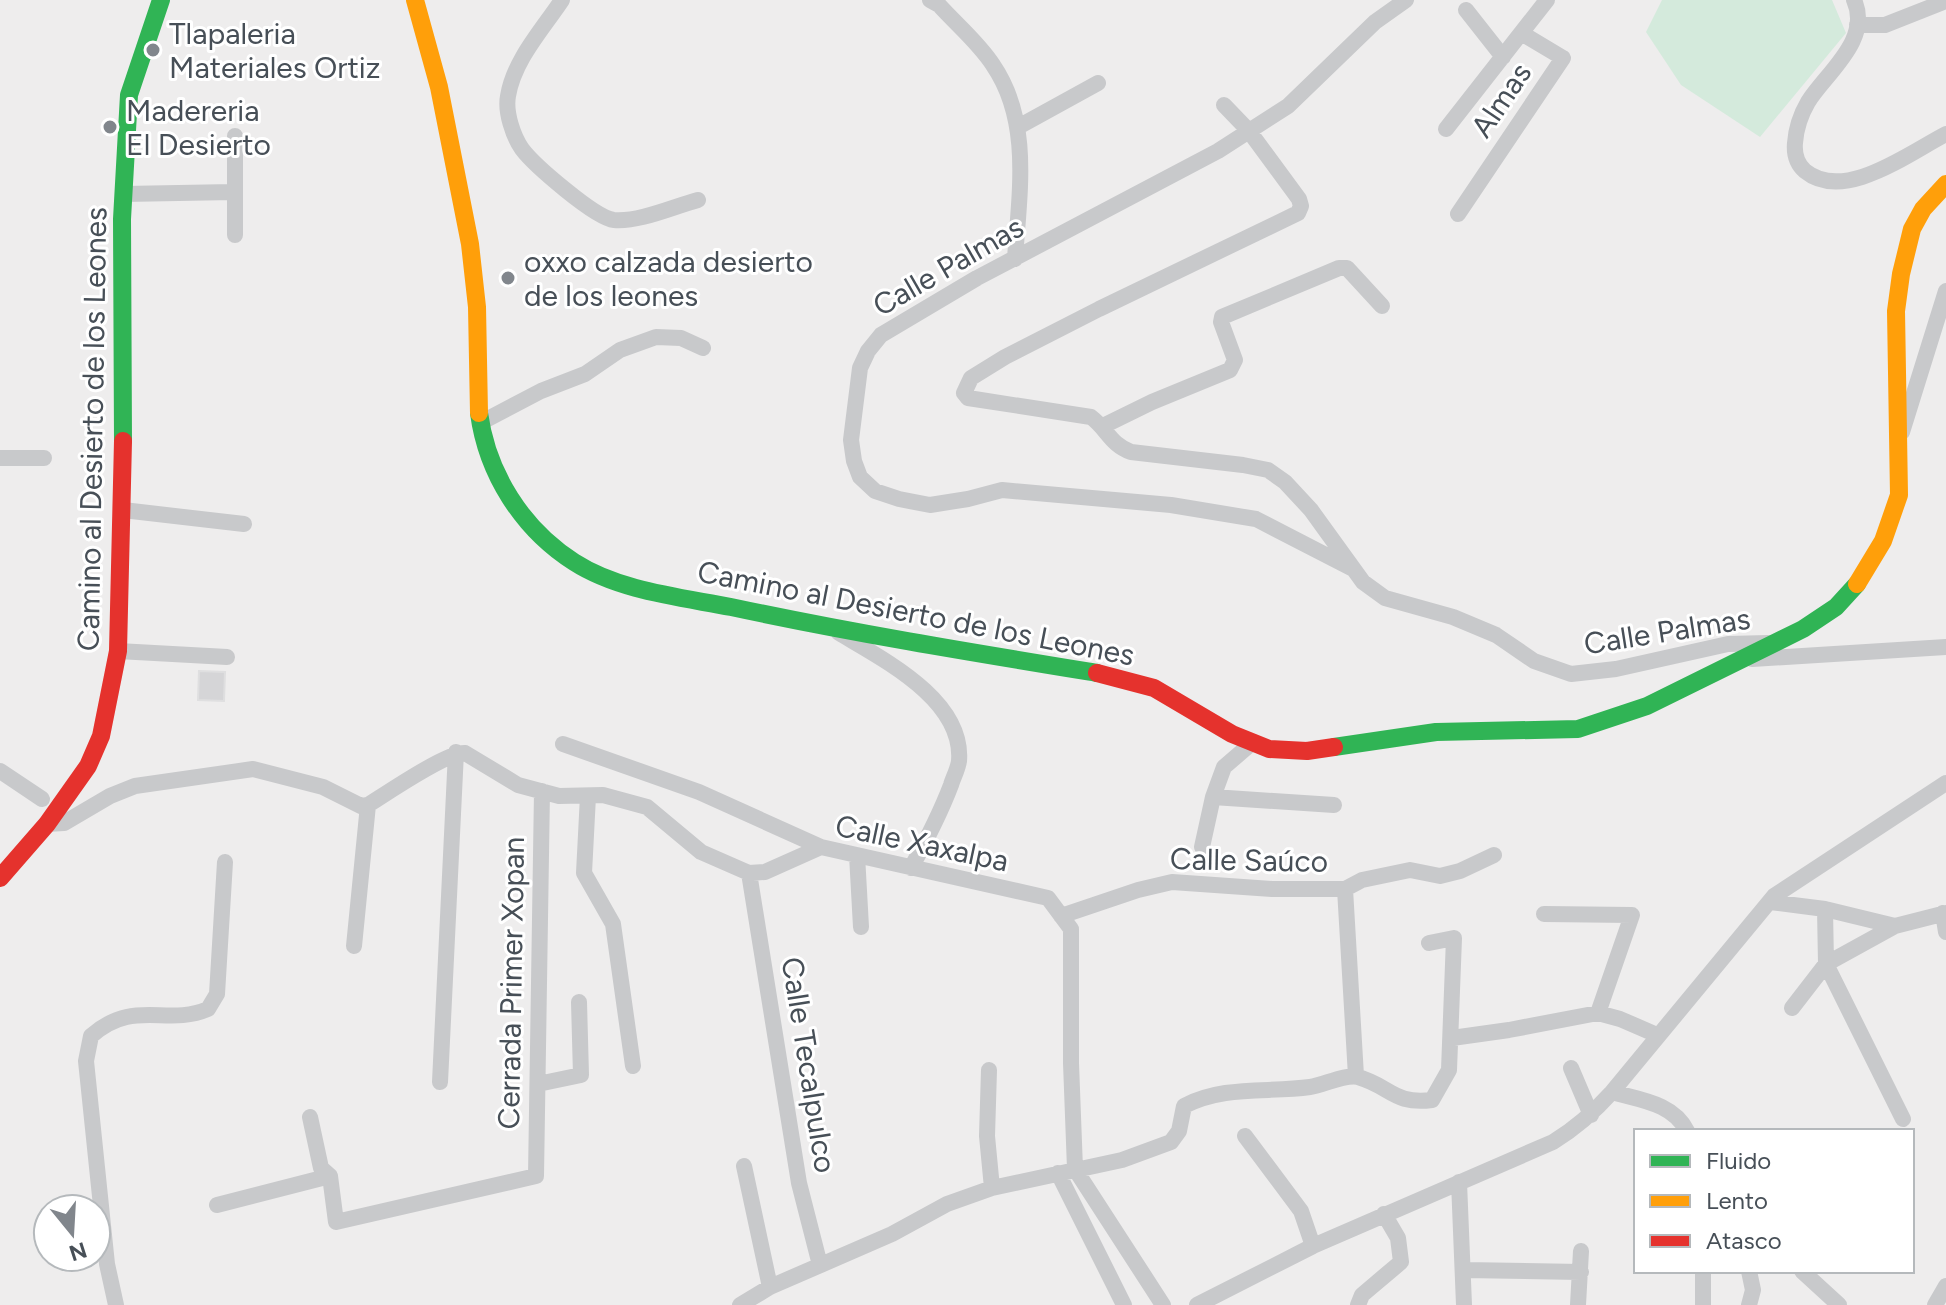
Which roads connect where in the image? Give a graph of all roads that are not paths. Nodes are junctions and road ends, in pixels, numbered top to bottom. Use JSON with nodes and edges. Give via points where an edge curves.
{"nodes":[{"id":1,"x":161,"y":0,"type":"edge"},
{"id":2,"x":415,"y":0,"type":"edge"},
{"id":3,"x":562,"y":0,"type":"edge"},
{"id":4,"x":930,"y":0,"type":"edge"},
{"id":5,"x":1406,"y":0,"type":"edge"},
{"id":6,"x":1547,"y":0,"type":"edge"},
{"id":7,"x":1854,"y":0,"type":"edge"},
{"id":8,"x":1946,"y":1,"type":"edge"},
{"id":9,"x":1466,"y":10,"type":"dead end"},
{"id":10,"x":1857,"y":25,"type":"junction"},
{"id":11,"x":1523,"y":34,"type":"junction"},
{"id":12,"x":1503,"y":57,"type":"junction"},
{"id":13,"x":1098,"y":83,"type":"dead end"},
{"id":14,"x":1224,"y":105,"type":"dead end"},
{"id":15,"x":1018,"y":127,"type":"junction"},
{"id":16,"x":1446,"y":129,"type":"dead end"},
{"id":17,"x":1249,"y":131,"type":"junction"},
{"id":18,"x":1946,"y":134,"type":"edge"},
{"id":19,"x":235,"y":136,"type":"dead end"},
{"id":20,"x":1946,"y":184,"type":"edge"},
{"id":21,"x":233,"y":192,"type":"junction"},
{"id":22,"x":124,"y":194,"type":"junction"},
{"id":23,"x":698,"y":200,"type":"dead end"},
{"id":24,"x":1458,"y":214,"type":"dead end"},
{"id":25,"x":235,"y":235,"type":"dead end"},
{"id":26,"x":1015,"y":259,"type":"junction"},
{"id":27,"x":1946,"y":291,"type":"edge"},
{"id":28,"x":1382,"y":306,"type":"dead end"},
{"id":29,"x":703,"y":348,"type":"dead end"},
{"id":30,"x":480,"y":423,"type":"junction"},
{"id":31,"x":1103,"y":426,"type":"junction"},
{"id":32,"x":1899,"y":441,"type":"junction"},
{"id":33,"x":0,"y":458,"type":"edge"},
{"id":34,"x":44,"y":458,"type":"dead end"},
{"id":35,"x":123,"y":510,"type":"junction"},
{"id":36,"x":244,"y":524,"type":"dead end"},
{"id":37,"x":1354,"y":570,"type":"junction"},
{"id":38,"x":834,"y":630,"type":"junction"},
{"id":39,"x":1777,"y":643,"type":"junction"},
{"id":40,"x":1946,"y":647,"type":"edge"},
{"id":41,"x":118,"y":651,"type":"junction"},
{"id":42,"x":227,"y":657,"type":"dead end"},
{"id":43,"x":1742,"y":660,"type":"junction"},
{"id":44,"x":1253,"y":742,"type":"junction"},
{"id":45,"x":563,"y":744,"type":"dead end"},
{"id":46,"x":456,"y":752,"type":"junction"},
{"id":47,"x":0,"y":771,"type":"edge"},
{"id":48,"x":1946,"y":783,"type":"edge"},
{"id":49,"x":542,"y":791,"type":"junction"},
{"id":50,"x":588,"y":796,"type":"junction"},
{"id":51,"x":1213,"y":797,"type":"junction"},
{"id":52,"x":42,"y":799,"type":"dead end"},
{"id":53,"x":368,"y":805,"type":"junction"},
{"id":54,"x":1334,"y":805,"type":"dead end"},
{"id":55,"x":47,"y":824,"type":"junction"},
{"id":56,"x":821,"y":847,"type":"junction"},
{"id":57,"x":1202,"y":847,"type":"dead end"},
{"id":58,"x":857,"y":855,"type":"junction"},
{"id":59,"x":1494,"y":855,"type":"dead end"},
{"id":60,"x":225,"y":862,"type":"dead end"},
{"id":61,"x":911,"y":868,"type":"junction"},
{"id":62,"x":749,"y":873,"type":"junction"},
{"id":63,"x":0,"y":878,"type":"edge"},
{"id":64,"x":1345,"y":889,"type":"junction"},
{"id":65,"x":1770,"y":902,"type":"junction"},
{"id":66,"x":1825,"y":909,"type":"junction"},
{"id":67,"x":1944,"y":913,"type":"edge"},
{"id":68,"x":1544,"y":914,"type":"dead end"},
{"id":69,"x":1061,"y":916,"type":"junction"},
{"id":70,"x":1895,"y":926,"type":"junction"},
{"id":71,"x":861,"y":927,"type":"dead end"},
{"id":72,"x":1946,"y":932,"type":"edge"},
{"id":73,"x":1429,"y":943,"type":"dead end"},
{"id":74,"x":354,"y":946,"type":"dead end"},
{"id":75,"x":1826,"y":964,"type":"junction"},
{"id":76,"x":579,"y":1002,"type":"dead end"},
{"id":77,"x":1792,"y":1008,"type":"dead end"},
{"id":78,"x":1598,"y":1013,"type":"junction"},
{"id":79,"x":1657,"y":1035,"type":"junction"},
{"id":80,"x":1452,"y":1038,"type":"junction"},
{"id":81,"x":633,"y":1066,"type":"dead end"},
{"id":82,"x":1571,"y":1068,"type":"dead end"},
{"id":83,"x":989,"y":1070,"type":"dead end"},
{"id":84,"x":1356,"y":1076,"type":"junction"},
{"id":85,"x":440,"y":1082,"type":"dead end"},
{"id":86,"x":538,"y":1084,"type":"junction"},
{"id":87,"x":1612,"y":1092,"type":"junction"},
{"id":88,"x":1591,"y":1115,"type":"junction"},
{"id":89,"x":310,"y":1117,"type":"dead end"},
{"id":90,"x":1903,"y":1119,"type":"dead end"},
{"id":91,"x":1686,"y":1129,"type":"edge"},
{"id":92,"x":1245,"y":1136,"type":"dead end"},
{"id":93,"x":744,"y":1166,"type":"dead end"},
{"id":94,"x":1075,"y":1169,"type":"junction"},
{"id":95,"x":1058,"y":1173,"type":"junction"},
{"id":96,"x":330,"y":1176,"type":"junction"},
{"id":97,"x":1459,"y":1182,"type":"junction"},
{"id":98,"x":992,"y":1188,"type":"junction"},
{"id":99,"x":217,"y":1205,"type":"dead end"},
{"id":100,"x":1384,"y":1214,"type":"junction"},
{"id":101,"x":1313,"y":1246,"type":"junction"},
{"id":102,"x":1581,"y":1251,"type":"dead end"},
{"id":103,"x":820,"y":1265,"type":"junction"},
{"id":104,"x":1464,"y":1270,"type":"junction"},
{"id":105,"x":1581,"y":1272,"type":"junction"},
{"id":106,"x":1703,"y":1273,"type":"edge"},
{"id":107,"x":1749,"y":1273,"type":"edge"},
{"id":108,"x":1804,"y":1273,"type":"edge"},
{"id":109,"x":1240,"y":1283,"type":"junction"},
{"id":110,"x":1946,"y":1286,"type":"edge"},
{"id":111,"x":770,"y":1287,"type":"junction"},
{"id":112,"x":116,"y":1305,"type":"edge"},
{"id":113,"x":740,"y":1305,"type":"edge"},
{"id":114,"x":1124,"y":1305,"type":"edge"},
{"id":115,"x":1163,"y":1305,"type":"edge"},
{"id":116,"x":1197,"y":1305,"type":"edge"},
{"id":117,"x":1225,"y":1305,"type":"edge"},
{"id":118,"x":1358,"y":1305,"type":"edge"},
{"id":119,"x":1464,"y":1305,"type":"edge"},
{"id":120,"x":1578,"y":1305,"type":"edge"},
{"id":121,"x":1703,"y":1305,"type":"edge"},
{"id":122,"x":1749,"y":1305,"type":"edge"},
{"id":123,"x":1839,"y":1305,"type":"edge"},
{"id":124,"x":1935,"y":1305,"type":"edge"}],
"edges":[{"from":1,"to":22,"type":"main road","name":"Camino al Desierto de los Leones","via":[[129,95]]},
{"from":2,"to":30,"type":"main road","name":"Camino al Desierto de los Leones","via":[[461,190],[477,306]]},
{"from":3,"to":23,"type":"street","via":[[517,67],[508,99],[523,149],[599,216],[613,220],[646,215]]},
{"from":4,"to":15,"type":"street","via":[[993,63],[1010,94]]},
{"from":5,"to":17,"type":"street","via":[[1375,22],[1288,106]]},
{"from":6,"to":11,"type":"street"},
{"from":7,"to":10,"type":"street"},
{"from":8,"to":10,"type":"street","via":[[1885,25]]},
{"from":9,"to":12,"type":"street"},
{"from":10,"to":18,"type":"street","via":[[1844,56],[1808,103],[1797,128],[1795,157],[1803,169],[1835,182],[1856,180]]},
{"from":11,"to":12,"type":"street"},
{"from":11,"to":24,"type":"street","name":"Almas","via":[[1563,58]]},
{"from":12,"to":16,"type":"street"},
{"from":13,"to":15,"type":"street"},
{"from":14,"to":17,"type":"street","name":"Calle Palmas"},
{"from":15,"to":26,"type":"street"},
{"from":17,"to":26,"type":"street","name":"Calle Palmas"},
{"from":17,"to":31,"type":"street","name":"Calle Palmas","via":[[1299,199],[1298,213],[1005,357],[971,378],[964,393],[977,401],[1091,417]]},
{"from":19,"to":21,"type":"street"},
{"from":20,"to":32,"type":"main road","name":"Camino al Desierto de los Leones","via":[[1912,229],[1901,274],[1896,311]]},
{"from":21,"to":22,"type":"street"},
{"from":21,"to":25,"type":"street"},
{"from":22,"to":35,"type":"main road","name":"Camino al Desierto de los Leones"},
{"from":26,"to":37,"type":"street","name":"Calle Palmas","via":[[908,317],[868,351],[860,368],[851,440],[854,461],[867,484],[899,499],[930,505],[1002,490],[1171,505],[1256,519]]},
{"from":27,"to":32,"type":"street"},
{"from":28,"to":31,"type":"street","via":[[1347,268],[1339,268],[1222,317],[1235,360],[1230,370]]},
{"from":29,"to":30,"type":"street","via":[[681,338],[636,343],[585,374]]},
{"from":30,"to":38,"type":"main road","name":"Camino al Desierto de los Leones","via":[[500,479],[526,522],[579,565],[652,590]]},
{"from":31,"to":37,"type":"street","name":"Calle Palmas","via":[[1115,446],[1131,452],[1268,470],[1311,510]]},
{"from":32,"to":39,"type":"main road","name":"Camino al Desierto de los Leones","via":[[1899,495],[1867,569],[1836,607]]},
{"from":33,"to":34,"type":"street"},
{"from":35,"to":36,"type":"street"},
{"from":35,"to":41,"type":"main road","name":"Camino al Desierto de los Leones"},
{"from":37,"to":39,"type":"street","name":"Calle Palmas","via":[[1385,598],[1453,617],[1496,635],[1534,661],[1571,674],[1728,644]]},
{"from":38,"to":44,"type":"main road","name":"Camino al Desierto de los Leones","via":[[1112,675],[1154,688]]},
{"from":38,"to":61,"type":"street","via":[[937,700],[953,727],[959,761],[941,813]]},
{"from":39,"to":43,"type":"main road","name":"Camino al Desierto de los Leones"},
{"from":40,"to":43,"type":"street"},
{"from":41,"to":42,"type":"street"},
{"from":41,"to":55,"type":"main road","name":"Camino al Desierto de los Leones","via":[[96,747]]},
{"from":43,"to":44,"type":"main road","name":"Camino al Desierto de los Leones","via":[[1647,706],[1578,729],[1436,732],[1307,751],[1269,749]]},
{"from":44,"to":51,"type":"street","via":[[1224,767]]},
{"from":45,"to":56,"type":"street","via":[[699,792]]},
{"from":46,"to":49,"type":"street","via":[[518,785]]},
{"from":46,"to":53,"type":"street"},
{"from":46,"to":85,"type":"street"},
{"from":47,"to":52,"type":"street"},
{"from":48,"to":65,"type":"street"},
{"from":49,"to":50,"type":"street"},
{"from":49,"to":86,"type":"street","name":"Cerrada Primer Xopan"},
{"from":50,"to":62,"type":"street","via":[[647,807],[701,852]]},
{"from":50,"to":81,"type":"street","via":[[584,873],[613,924]]},
{"from":51,"to":54,"type":"street"},
{"from":51,"to":57,"type":"street"},
{"from":53,"to":55,"type":"street","via":[[253,769],[135,786],[64,823]]},
{"from":53,"to":74,"type":"street"},
{"from":55,"to":63,"type":"main road","name":"Camino al Desierto de los Leones"},
{"from":56,"to":58,"type":"street","name":"Calle Xaxalpa"},
{"from":56,"to":62,"type":"street","name":"Calle Xaxalpa","via":[[765,872]]},
{"from":58,"to":61,"type":"street","name":"Calle Xaxalpa"},
{"from":58,"to":71,"type":"street"},
{"from":59,"to":64,"type":"street","name":"Calle Saúco","via":[[1440,876],[1410,870]]},
{"from":60,"to":112,"type":"street","via":[[217,994],[208,1009],[191,1015],[139,1014],[113,1020],[91,1036],[86,1061]]},
{"from":61,"to":69,"type":"street","name":"Calle Xaxalpa","via":[[1048,898]]},
{"from":62,"to":103,"type":"street","name":"Calle Tecalpulco","via":[[799,1183]]},
{"from":64,"to":69,"type":"street","name":"Calle Saúco","via":[[1172,882]]},
{"from":64,"to":84,"type":"street"},
{"from":65,"to":66,"type":"street"},
{"from":65,"to":79,"type":"street"},
{"from":66,"to":70,"type":"street"},
{"from":66,"to":75,"type":"street"},
{"from":67,"to":70,"type":"street"},
{"from":67,"to":72,"type":"street"},
{"from":68,"to":78,"type":"street","via":[[1632,915]]},
{"from":69,"to":94,"type":"street","via":[[1071,929]]},
{"from":70,"to":75,"type":"street"},
{"from":73,"to":80,"type":"street","via":[[1454,938]]},
{"from":75,"to":77,"type":"street"},
{"from":75,"to":90,"type":"street"},
{"from":76,"to":86,"type":"street","via":[[581,1075]]},
{"from":78,"to":79,"type":"street"},
{"from":78,"to":80,"type":"street"},
{"from":79,"to":87,"type":"street"},
{"from":80,"to":84,"type":"street","via":[[1449,1070],[1432,1100],[1412,1102]]},
{"from":82,"to":88,"type":"street"},
{"from":83,"to":98,"type":"street"},
{"from":84,"to":94,"type":"street","via":[[1309,1087],[1238,1090],[1197,1099],[1184,1106],[1171,1142],[1122,1160]]},
{"from":86,"to":96,"type":"street","name":"Cerrada Primer Xopan","via":[[536,1176],[336,1222]]},
{"from":87,"to":88,"type":"street"},
{"from":87,"to":91,"type":"street","via":[[1672,1111]]},
{"from":88,"to":97,"type":"street","via":[[1553,1142]]},
{"from":89,"to":96,"type":"street","via":[[321,1168]]},
{"from":92,"to":101,"type":"street","via":[[1301,1211]]},
{"from":93,"to":111,"type":"street"},
{"from":94,"to":95,"type":"street"},
{"from":94,"to":115,"type":"street"},
{"from":95,"to":98,"type":"street"},
{"from":95,"to":114,"type":"street"},
{"from":96,"to":99,"type":"street"},
{"from":97,"to":100,"type":"street"},
{"from":97,"to":104,"type":"street"},
{"from":98,"to":103,"type":"street"},
{"from":100,"to":101,"type":"street"},
{"from":100,"to":118,"type":"street","via":[[1398,1238],[1401,1262],[1362,1295]]},
{"from":101,"to":109,"type":"street"},
{"from":102,"to":105,"type":"street"},
{"from":103,"to":111,"type":"street"},
{"from":104,"to":105,"type":"street"},
{"from":104,"to":119,"type":"street"},
{"from":105,"to":120,"type":"street"},
{"from":106,"to":121,"type":"street"},
{"from":107,"to":122,"type":"street"},
{"from":108,"to":123,"type":"street"},
{"from":109,"to":116,"type":"street"},
{"from":109,"to":117,"type":"street"},
{"from":110,"to":124,"type":"street"},
{"from":111,"to":113,"type":"street"}]}
